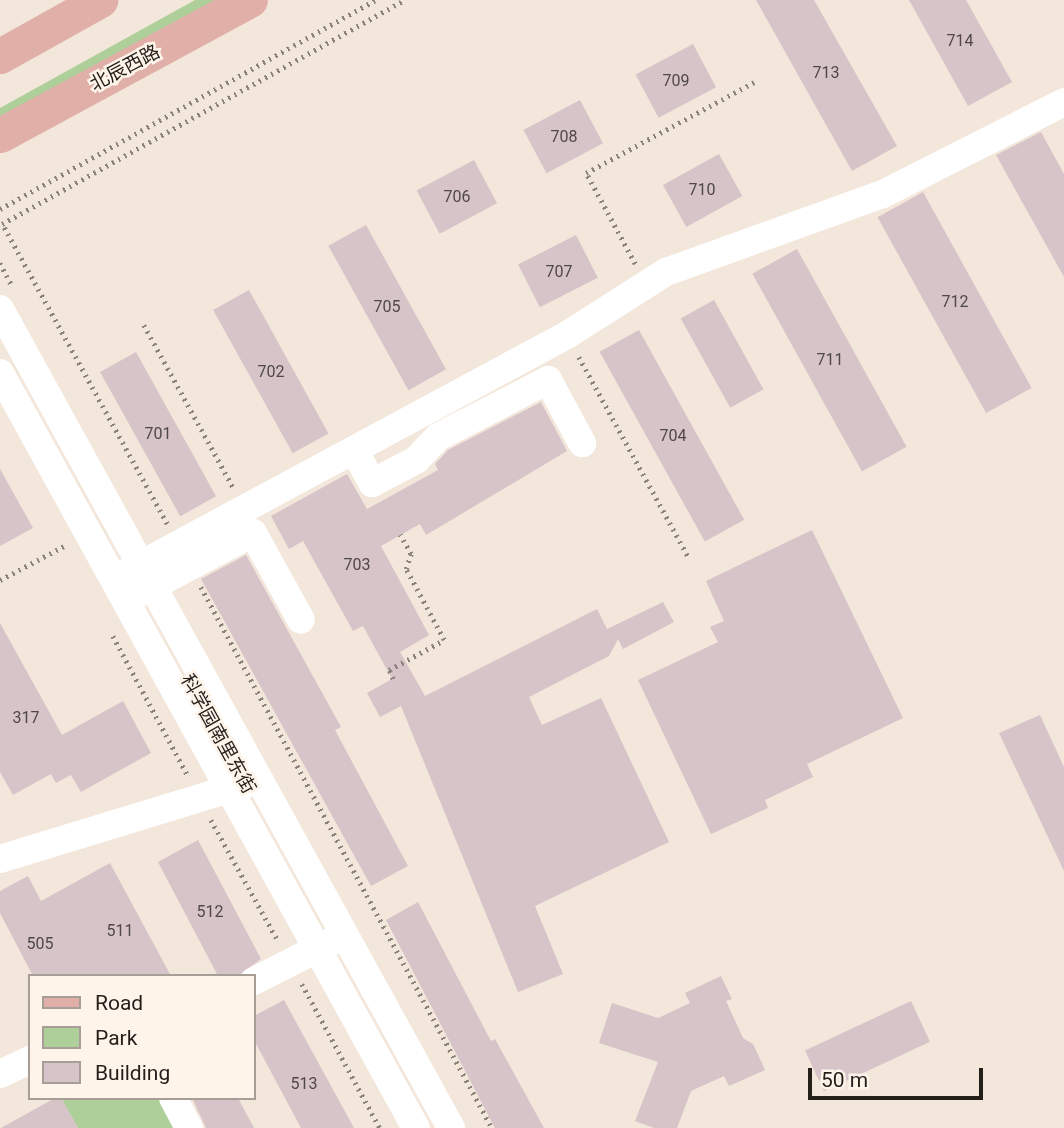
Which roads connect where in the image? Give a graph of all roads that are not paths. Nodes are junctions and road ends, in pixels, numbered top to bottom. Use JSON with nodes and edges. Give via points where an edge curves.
{"nodes":[{"id":1,"x":100,"y":0,"type":"edge"},
{"id":2,"x":250,"y":0,"type":"edge"},
{"id":3,"x":0,"y":56,"type":"edge"},
{"id":4,"x":1064,"y":102,"type":"edge"},
{"id":5,"x":0,"y":135,"type":"edge"},
{"id":6,"x":0,"y":309,"type":"edge"},
{"id":7,"x":0,"y":341,"type":"edge"},
{"id":8,"x":0,"y":373,"type":"edge"},
{"id":9,"x":582,"y":443,"type":"dead end"},
{"id":10,"x":354,"y":450,"type":"junction"},
{"id":11,"x":136,"y":579,"type":"junction"},
{"id":12,"x":301,"y":620,"type":"dead end"},
{"id":13,"x":245,"y":784,"type":"junction"},
{"id":14,"x":0,"y":859,"type":"edge"},
{"id":15,"x":331,"y":942,"type":"junction"},
{"id":16,"x":256,"y":980,"type":"edge"},
{"id":17,"x":28,"y":1061,"type":"edge"},
{"id":18,"x":0,"y":1074,"type":"edge"},
{"id":19,"x":174,"y":1100,"type":"edge"},
{"id":20,"x":189,"y":1128,"type":"edge"},
{"id":21,"x":416,"y":1128,"type":"edge"},
{"id":22,"x":435,"y":1128,"type":"edge"},
{"id":23,"x":451,"y":1128,"type":"edge"}],
"edges":[{"from":1,"to":3,"type":"main road"},
{"from":2,"to":5,"type":"main road","name":"北辰西路"},
{"from":4,"to":10,"type":"street","via":[[883,194],[645,283],[567,335]]},
{"from":6,"to":11,"type":"street"},
{"from":7,"to":11,"type":"street","name":"科学园南里东街"},
{"from":8,"to":11,"type":"street"},
{"from":9,"to":10,"type":"street","via":[[548,380],[438,437],[416,460],[372,483]]},
{"from":10,"to":11,"type":"street","via":[[245,508]]},
{"from":11,"to":12,"type":"street","via":[[253,533]]},
{"from":11,"to":13,"type":"street","name":"科学园南里东街"},
{"from":13,"to":14,"type":"street"},
{"from":13,"to":15,"type":"street","name":"科学园南里东街"},
{"from":15,"to":16,"type":"street"},
{"from":15,"to":21,"type":"street"},
{"from":15,"to":22,"type":"street","name":"科学园南里东街"},
{"from":15,"to":23,"type":"street"},
{"from":17,"to":18,"type":"street"},
{"from":19,"to":20,"type":"street"}]}
